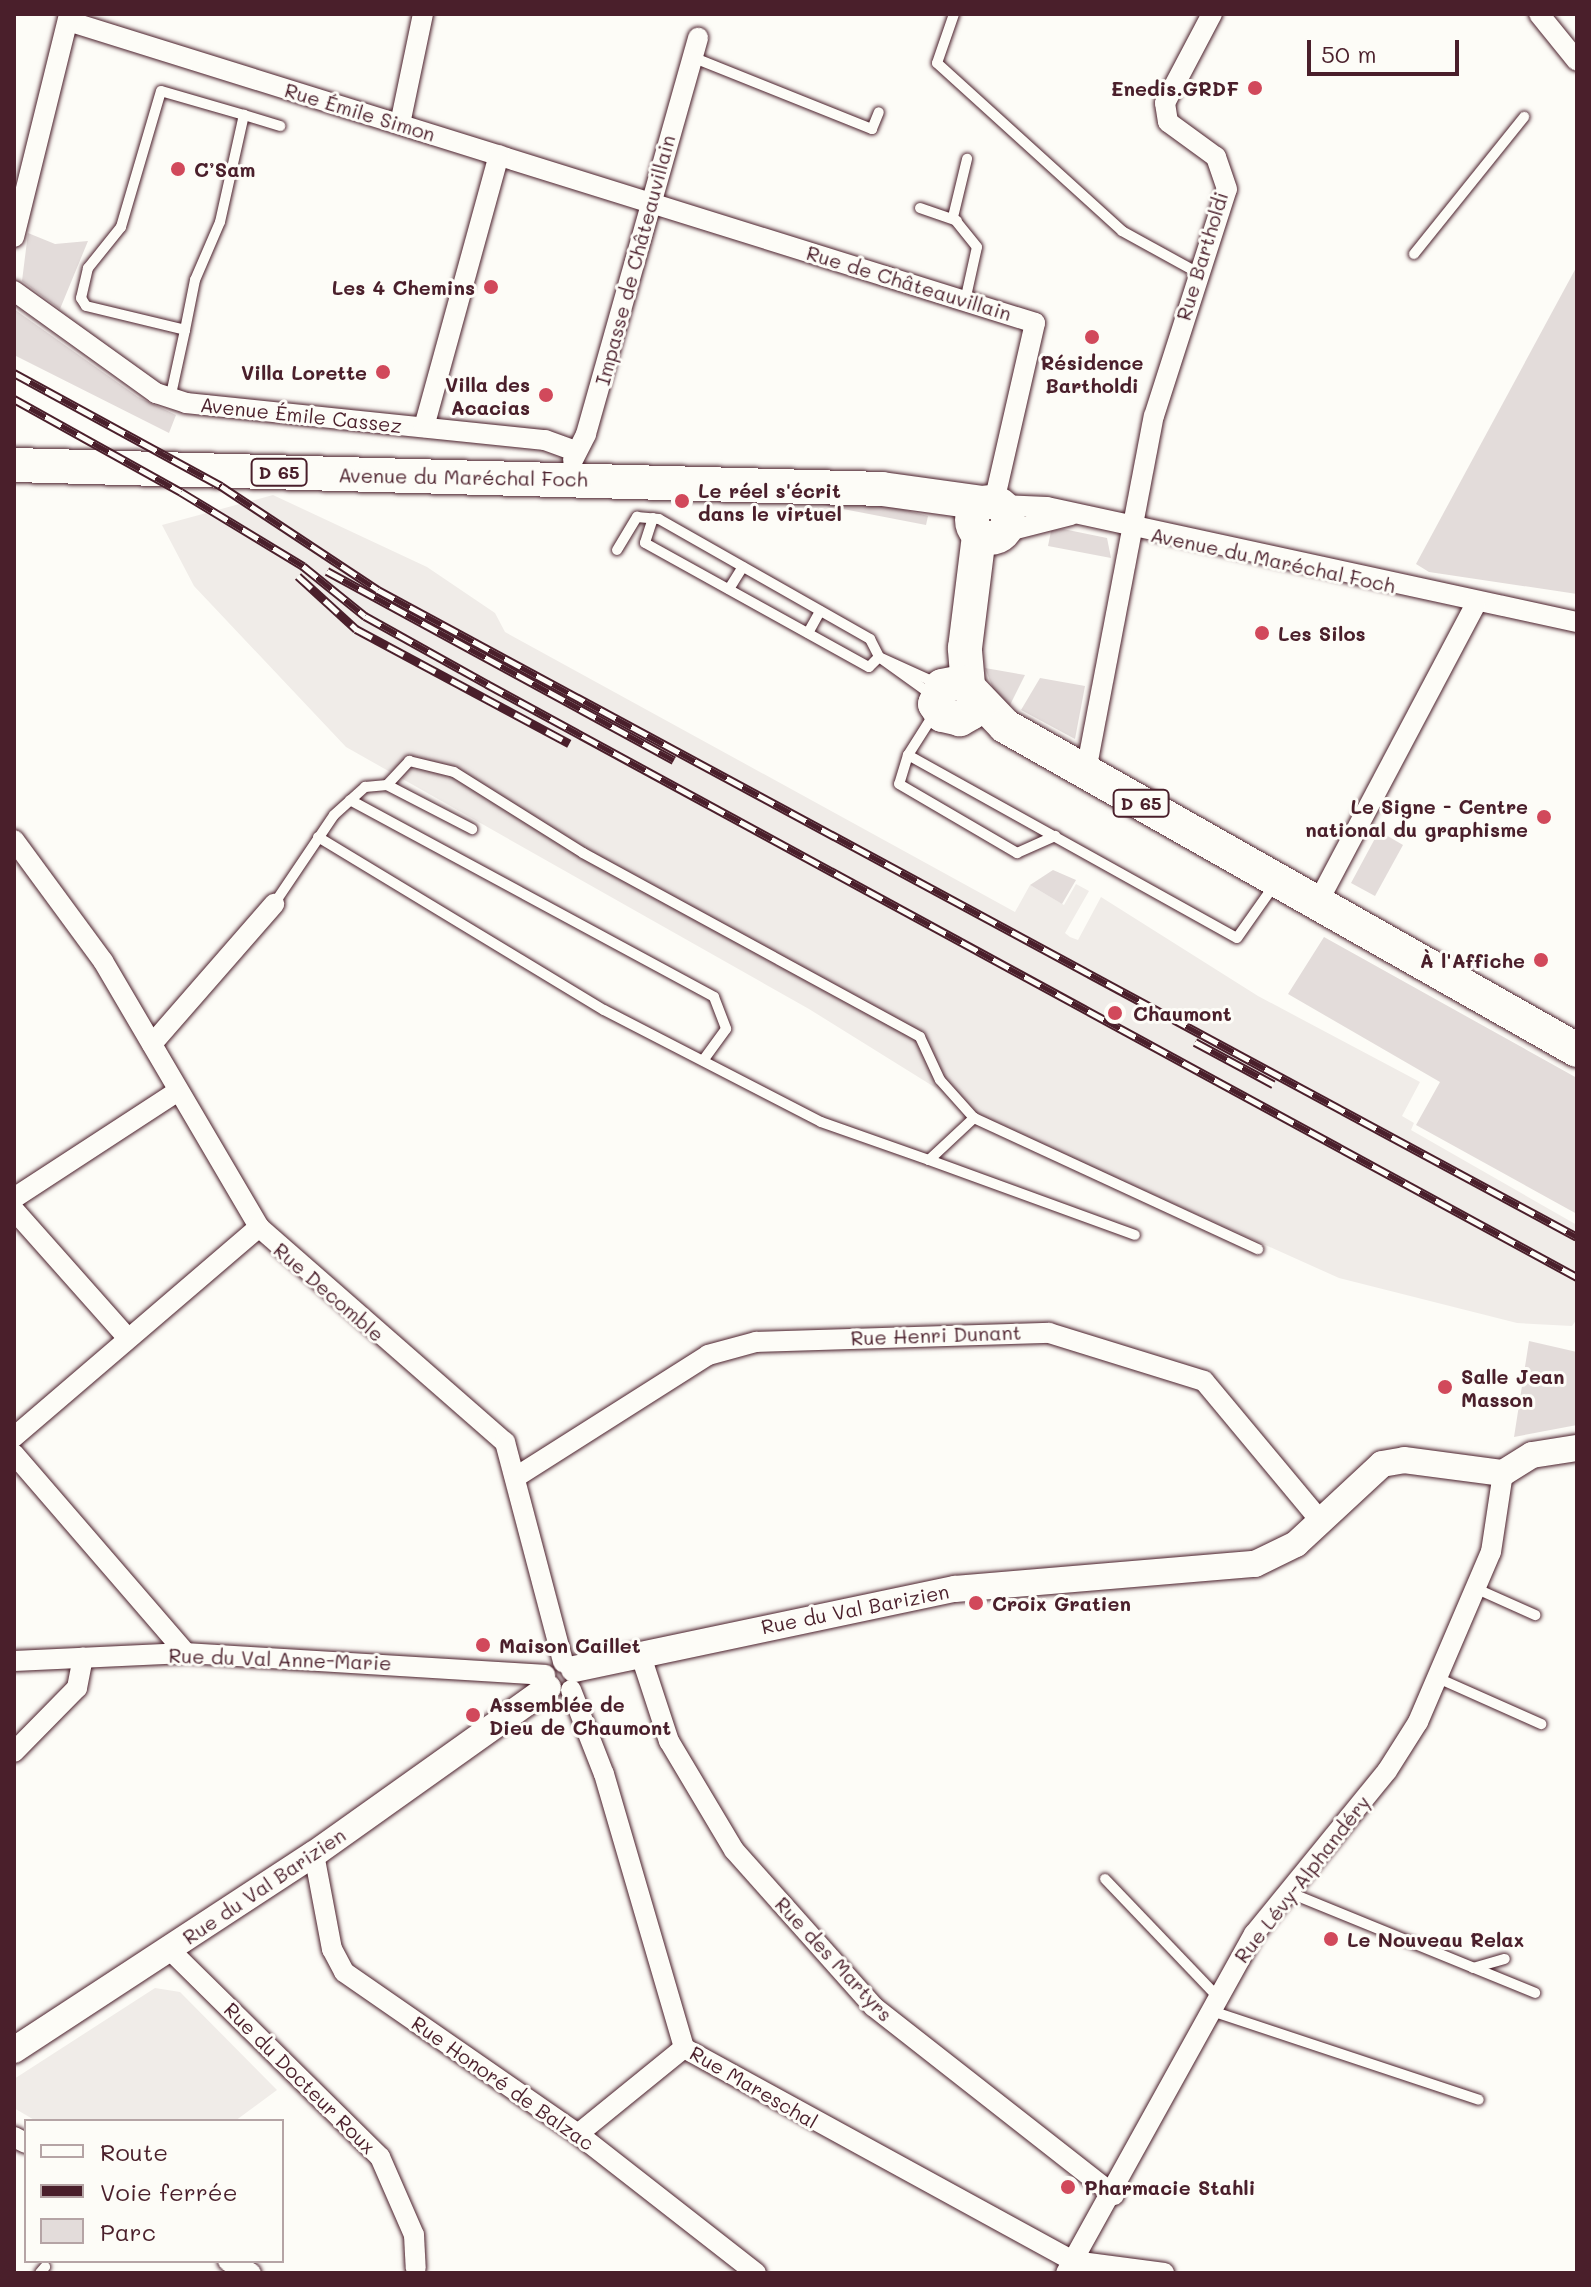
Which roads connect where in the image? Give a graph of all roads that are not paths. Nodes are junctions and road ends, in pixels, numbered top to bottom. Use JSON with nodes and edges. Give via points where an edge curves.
{"nodes":[{"id":1,"x":423,"y":14,"type":"edge"},
{"id":2,"x":954,"y":14,"type":"edge"},
{"id":3,"x":1212,"y":14,"type":"edge"},
{"id":4,"x":1539,"y":14,"type":"edge"},
{"id":5,"x":69,"y":17,"type":"edge"},
{"id":6,"x":695,"y":48,"type":"joint"},
{"id":7,"x":1577,"y":61,"type":"edge"},
{"id":8,"x":879,"y":112,"type":"dead end"},
{"id":9,"x":244,"y":115,"type":"junction"},
{"id":10,"x":1524,"y":117,"type":"dead end"},
{"id":11,"x":400,"y":124,"type":"junction"},
{"id":12,"x":280,"y":126,"type":"dead end"},
{"id":13,"x":499,"y":155,"type":"junction"},
{"id":14,"x":967,"y":159,"type":"dead end"},
{"id":15,"x":653,"y":203,"type":"junction"},
{"id":16,"x":920,"y":208,"type":"dead end"},
{"id":17,"x":957,"y":221,"type":"junction"},
{"id":18,"x":14,"y":237,"type":"edge"},
{"id":19,"x":1414,"y":254,"type":"dead end"},
{"id":20,"x":1198,"y":273,"type":"junction"},
{"id":21,"x":14,"y":291,"type":"edge"},
{"id":22,"x":965,"y":301,"type":"junction"},
{"id":23,"x":185,"y":330,"type":"junction"},
{"id":24,"x":170,"y":399,"type":"junction"},
{"id":25,"x":424,"y":427,"type":"junction"},
{"id":26,"x":572,"y":464,"type":"junction"},
{"id":27,"x":14,"y":465,"type":"edge"},
{"id":28,"x":653,"y":518,"type":"junction"},
{"id":29,"x":990,"y":521,"type":"junction"},
{"id":30,"x":1128,"y":529,"type":"junction"},
{"id":31,"x":617,"y":550,"type":"dead end"},
{"id":32,"x":743,"y":567,"type":"junction"},
{"id":33,"x":729,"y":589,"type":"junction"},
{"id":34,"x":1475,"y":605,"type":"junction"},
{"id":35,"x":820,"y":611,"type":"junction"},
{"id":36,"x":1577,"y":622,"type":"edge"},
{"id":37,"x":808,"y":633,"type":"junction"},
{"id":38,"x":879,"y":657,"type":"junction"},
{"id":39,"x":953,"y":696,"type":"junction"},
{"id":40,"x":908,"y":755,"type":"junction"},
{"id":41,"x":1086,"y":771,"type":"junction"},
{"id":42,"x":387,"y":785,"type":"junction"},
{"id":43,"x":350,"y":800,"type":"junction"},
{"id":44,"x":472,"y":829,"type":"dead end"},
{"id":45,"x":1055,"y":836,"type":"junction"},
{"id":46,"x":318,"y":837,"type":"junction"},
{"id":47,"x":14,"y":840,"type":"edge"},
{"id":48,"x":1277,"y":879,"type":"junction"},
{"id":49,"x":1318,"y":902,"type":"junction"},
{"id":50,"x":274,"y":904,"type":"joint"},
{"id":51,"x":152,"y":1044,"type":"junction"},
{"id":52,"x":1577,"y":1050,"type":"edge"},
{"id":53,"x":703,"y":1061,"type":"junction"},
{"id":54,"x":175,"y":1093,"type":"junction"},
{"id":55,"x":974,"y":1118,"type":"junction"},
{"id":56,"x":929,"y":1160,"type":"junction"},
{"id":57,"x":14,"y":1198,"type":"edge"},
{"id":58,"x":14,"y":1210,"type":"edge"},
{"id":59,"x":259,"y":1227,"type":"junction"},
{"id":60,"x":1135,"y":1235,"type":"dead end"},
{"id":61,"x":1258,"y":1249,"type":"dead end"},
{"id":62,"x":126,"y":1336,"type":"junction"},
{"id":63,"x":14,"y":1437,"type":"edge"},
{"id":64,"x":1577,"y":1448,"type":"edge"},
{"id":65,"x":14,"y":1454,"type":"edge"},
{"id":66,"x":1503,"y":1473,"type":"junction"},
{"id":67,"x":516,"y":1477,"type":"junction"},
{"id":68,"x":1320,"y":1520,"type":"junction"},
{"id":69,"x":1477,"y":1589,"type":"junction"},
{"id":70,"x":1535,"y":1615,"type":"dead end"},
{"id":71,"x":186,"y":1653,"type":"junction"},
{"id":72,"x":640,"y":1653,"type":"junction"},
{"id":73,"x":83,"y":1658,"type":"junction"},
{"id":74,"x":14,"y":1661,"type":"edge"},
{"id":75,"x":560,"y":1677,"type":"junction"},
{"id":76,"x":1440,"y":1679,"type":"junction"},
{"id":77,"x":1541,"y":1724,"type":"dead end"},
{"id":78,"x":14,"y":1752,"type":"edge"},
{"id":79,"x":314,"y":1854,"type":"junction"},
{"id":80,"x":1105,"y":1879,"type":"dead end"},
{"id":81,"x":1288,"y":1892,"type":"junction"},
{"id":82,"x":170,"y":1950,"type":"junction"},
{"id":83,"x":1505,"y":1959,"type":"dead end"},
{"id":84,"x":1473,"y":1968,"type":"junction"},
{"id":85,"x":1535,"y":1993,"type":"dead end"},
{"id":86,"x":1210,"y":2002,"type":"junction"},
{"id":87,"x":684,"y":2048,"type":"junction"},
{"id":88,"x":14,"y":2050,"type":"edge"},
{"id":89,"x":1479,"y":2100,"type":"dead end"},
{"id":90,"x":578,"y":2134,"type":"junction"},
{"id":91,"x":1114,"y":2195,"type":"junction"},
{"id":92,"x":232,"y":2263,"type":"edge"},
{"id":93,"x":1070,"y":2267,"type":"edge"},
{"id":94,"x":415,"y":2271,"type":"edge"},
{"id":95,"x":251,"y":2273,"type":"edge"},
{"id":96,"x":756,"y":2273,"type":"edge"},
{"id":97,"x":1164,"y":2273,"type":"edge"}],
"edges":[{"from":1,"to":11,"type":"street"},
{"from":2,"to":20,"type":"lane","via":[[937,63],[1122,231]]},
{"from":3,"to":20,"type":"street","name":"Rue Bartholdi","via":[[1165,103],[1168,122],[1216,157],[1227,189]]},
{"from":4,"to":7,"type":"street"},
{"from":5,"to":11,"type":"street","name":"Rue Émile Simon"},
{"from":5,"to":18,"type":"street"},
{"from":6,"to":8,"type":"lane","via":[[872,129]]},
{"from":6,"to":15,"type":"street","name":"Impasse de Châteauvillain"},
{"from":9,"to":12,"type":"lane"},
{"from":9,"to":23,"type":"lane"},
{"from":9,"to":23,"type":"lane","via":[[154,95],[121,227],[88,268],[86,306]]},
{"from":10,"to":19,"type":"lane"},
{"from":11,"to":13,"type":"street","name":"Rue Émile Simon"},
{"from":13,"to":15,"type":"street","name":"Rue Émile Simon"},
{"from":13,"to":25,"type":"street"},
{"from":14,"to":17,"type":"lane"},
{"from":15,"to":22,"type":"street","name":"Rue de Châteauvillain"},
{"from":15,"to":26,"type":"street","name":"Impasse de Châteauvillain","via":[[586,434]]},
{"from":16,"to":17,"type":"lane"},
{"from":17,"to":22,"type":"lane","via":[[977,247]]},
{"from":20,"to":30,"type":"street","name":"Rue Bartholdi"},
{"from":21,"to":24,"type":"street","name":"Avenue Émile Cassez"},
{"from":22,"to":29,"type":"street","name":"Rue de Châteauvillain","via":[[1035,323]]},
{"from":23,"to":24,"type":"lane"},
{"from":24,"to":25,"type":"street","name":"Avenue Émile Cassez"},
{"from":25,"to":26,"type":"street","name":"Avenue Émile Cassez"},
{"from":26,"to":27,"type":"main road","name":"Avenue du Maréchal Foch","number":"D 65"},
{"from":26,"to":29,"type":"main road","name":"Avenue du Maréchal Foch","number":"D 65","via":[[912,493]]},
{"from":28,"to":31,"type":"lane","via":[[637,517]]},
{"from":28,"to":32,"type":"lane"},
{"from":28,"to":33,"type":"lane","via":[[645,543]]},
{"from":29,"to":30,"type":"street","name":"Avenue du Maréchal Foch","via":[[1071,515]]},
{"from":29,"to":39,"type":"main road"},
{"from":30,"to":34,"type":"street","name":"Avenue du Maréchal Foch"},
{"from":30,"to":41,"type":"street","name":"Rue Bartholdi"},
{"from":32,"to":33,"type":"lane"},
{"from":32,"to":35,"type":"lane"},
{"from":33,"to":37,"type":"lane"},
{"from":34,"to":36,"type":"street","name":"Avenue du Maréchal Foch"},
{"from":34,"to":49,"type":"street"},
{"from":35,"to":37,"type":"lane"},
{"from":35,"to":38,"type":"lane","via":[[870,639]]},
{"from":37,"to":38,"type":"lane","via":[[869,667]]},
{"from":38,"to":39,"type":"lane"},
{"from":39,"to":40,"type":"lane"},
{"from":39,"to":41,"type":"main road","number":"D 65"},
{"from":40,"to":45,"type":"lane"},
{"from":40,"to":45,"type":"lane","via":[[899,784],[1017,853]]},
{"from":41,"to":48,"type":"main road","number":"D 65"},
{"from":42,"to":43,"type":"lane","via":[[365,787]]},
{"from":42,"to":44,"type":"lane"},
{"from":42,"to":55,"type":"lane","via":[[409,761],[454,772],[583,853],[920,1037],[940,1080]]},
{"from":43,"to":46,"type":"lane"},
{"from":43,"to":53,"type":"lane","via":[[714,997],[726,1029]]},
{"from":45,"to":48,"type":"lane","via":[[1237,938]]},
{"from":46,"to":50,"type":"lane"},
{"from":46,"to":53,"type":"lane"},
{"from":47,"to":51,"type":"street","name":"Rue Decomble","via":[[103,961]]},
{"from":48,"to":49,"type":"main road","number":"D 65"},
{"from":49,"to":52,"type":"main road","number":"D 65"},
{"from":50,"to":51,"type":"street"},
{"from":51,"to":54,"type":"street","name":"Rue Decomble"},
{"from":53,"to":56,"type":"lane","via":[[821,1122]]},
{"from":54,"to":57,"type":"street"},
{"from":54,"to":59,"type":"street","name":"Rue Decomble"},
{"from":55,"to":56,"type":"lane"},
{"from":55,"to":61,"type":"lane"},
{"from":56,"to":60,"type":"lane"},
{"from":58,"to":62,"type":"street"},
{"from":59,"to":62,"type":"street"},
{"from":59,"to":67,"type":"street","name":"Rue Decomble","via":[[505,1442]]},
{"from":62,"to":63,"type":"street"},
{"from":64,"to":66,"type":"street","via":[[1532,1455]]},
{"from":65,"to":71,"type":"street"},
{"from":66,"to":68,"type":"street","name":"Rue du Val Barizien","via":[[1404,1460],[1382,1464]]},
{"from":66,"to":69,"type":"street","name":"Rue Lévy-Alphandéry"},
{"from":67,"to":68,"type":"street","name":"Rue Henri Dunant","via":[[708,1355],[756,1342],[1074,1335],[1185,1373],[1231,1408]]},
{"from":67,"to":75,"type":"street","name":"Rue Decomble"},
{"from":68,"to":72,"type":"street","name":"Rue du Val Barizien","via":[[1296,1544],[1231,1569],[955,1589]]},
{"from":69,"to":70,"type":"lane"},
{"from":69,"to":76,"type":"street","name":"Rue Lévy-Alphandéry"},
{"from":71,"to":73,"type":"street","name":"Rue du Val Anne-Marie"},
{"from":71,"to":75,"type":"street","name":"Rue du Val Anne-Marie"},
{"from":72,"to":75,"type":"street","name":"Rue du Val Barizien"},
{"from":72,"to":91,"type":"street","name":"Rue des Martyrs","via":[[669,1741],[734,1850],[874,2007]]},
{"from":73,"to":74,"type":"street","name":"Rue du Val Anne-Marie"},
{"from":73,"to":78,"type":"street","via":[[77,1688]]},
{"from":75,"to":79,"type":"street","name":"Rue du Val Barizien"},
{"from":75,"to":87,"type":"street","name":"Rue Mareschal","via":[[604,1774]]},
{"from":76,"to":77,"type":"lane"},
{"from":76,"to":81,"type":"street","name":"Rue Lévy-Alphandéry","via":[[1387,1771]]},
{"from":79,"to":82,"type":"street","name":"Rue du Val Barizien"},
{"from":79,"to":90,"type":"street","name":"Rue Honoré de Balzac","via":[[332,1949],[344,1972]]},
{"from":80,"to":86,"type":"lane"},
{"from":81,"to":84,"type":"lane"},
{"from":81,"to":86,"type":"street","name":"Rue Lévy-Alphandéry"},
{"from":82,"to":88,"type":"street","name":"Rue du Val Barizien"},
{"from":82,"to":94,"type":"street","name":"Rue du Docteur Roux","via":[[380,2157],[414,2235]]},
{"from":83,"to":84,"type":"lane"},
{"from":84,"to":85,"type":"lane"},
{"from":86,"to":89,"type":"lane"},
{"from":86,"to":91,"type":"street","name":"Rue Lévy-Alphandéry"},
{"from":87,"to":90,"type":"street"},
{"from":87,"to":93,"type":"street","name":"Rue Mareschal"},
{"from":90,"to":96,"type":"street","name":"Rue Honoré de Balzac"},
{"from":91,"to":93,"type":"street","name":"Rue Lévy-Alphandéry"},
{"from":92,"to":95,"type":"street"},
{"from":93,"to":97,"type":"street","name":"Rue Mareschal"}]}
